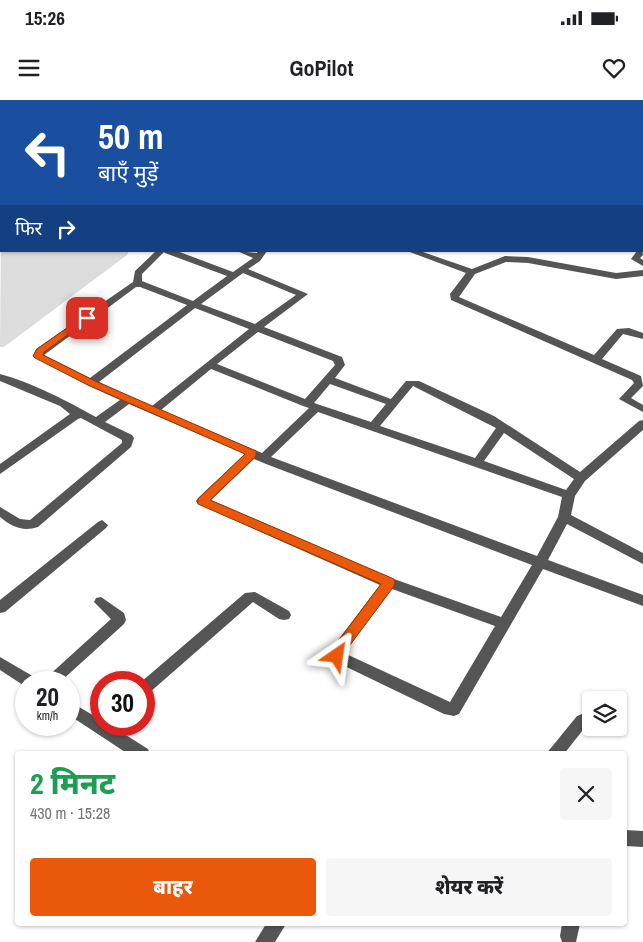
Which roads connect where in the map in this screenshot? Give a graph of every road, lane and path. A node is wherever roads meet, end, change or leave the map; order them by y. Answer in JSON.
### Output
{"nodes":[{"id":1,"x":159,"y":252,"type":"edge"},
{"id":2,"x":171,"y":252,"type":"edge"},
{"id":3,"x":248,"y":252,"type":"edge"},
{"id":4,"x":414,"y":252,"type":"edge"},
{"id":5,"x":261,"y":254,"type":"edge"},
{"id":6,"x":472,"y":272,"type":"junction"},
{"id":7,"x":238,"y":273,"type":"junction"},
{"id":8,"x":643,"y":273,"type":"edge"},
{"id":9,"x":137,"y":284,"type":"junction"},
{"id":10,"x":193,"y":305,"type":"junction"},
{"id":11,"x":255,"y":329,"type":"junction"},
{"id":12,"x":643,"y":336,"type":"edge"},
{"id":13,"x":595,"y":360,"type":"junction"},
{"id":14,"x":210,"y":365,"type":"junction"},
{"id":15,"x":327,"y":379,"type":"junction"},
{"id":16,"x":3,"y":381,"type":"edge"},
{"id":17,"x":92,"y":383,"type":"junction"},
{"id":18,"x":128,"y":399,"type":"junction"},
{"id":19,"x":393,"y":403,"type":"junction"},
{"id":20,"x":312,"y":405,"type":"junction"},
{"id":21,"x":643,"y":409,"type":"edge"},
{"id":22,"x":154,"y":410,"type":"junction"},
{"id":23,"x":78,"y":414,"type":"junction"},
{"id":24,"x":96,"y":422,"type":"junction"},
{"id":25,"x":643,"y":424,"type":"edge"},
{"id":26,"x":373,"y":427,"type":"junction"},
{"id":27,"x":503,"y":427,"type":"junction"},
{"id":28,"x":258,"y":455,"type":"junction"},
{"id":29,"x":477,"y":463,"type":"junction"},
{"id":30,"x":0,"y":470,"type":"edge"},
{"id":31,"x":581,"y":478,"type":"junction"},
{"id":32,"x":569,"y":495,"type":"junction"},
{"id":33,"x":0,"y":511,"type":"edge"},
{"id":34,"x":564,"y":517,"type":"junction"},
{"id":35,"x":102,"y":525,"type":"dead end"},
{"id":36,"x":643,"y":559,"type":"edge"},
{"id":37,"x":540,"y":562,"type":"junction"},
{"id":38,"x":389,"y":582,"type":"junction"},
{"id":39,"x":643,"y":601,"type":"edge"},
{"id":40,"x":101,"y":602,"type":"dead end"},
{"id":41,"x":0,"y":608,"type":"edge"},
{"id":42,"x":284,"y":615,"type":"dead end"},
{"id":43,"x":505,"y":624,"type":"junction"},
{"id":44,"x":0,"y":663,"type":"edge"},
{"id":45,"x":63,"y":671,"type":"edge"},
{"id":46,"x":15,"y":672,"type":"edge"},
{"id":47,"x":155,"y":679,"type":"edge"},
{"id":48,"x":582,"y":721,"type":"dead end"},
{"id":49,"x":117,"y":736,"type":"edge"},
{"id":50,"x":138,"y":751,"type":"edge"},
{"id":51,"x":557,"y":751,"type":"edge"},
{"id":52,"x":627,"y":838,"type":"edge"},
{"id":53,"x":643,"y":839,"type":"edge"},
{"id":54,"x":276,"y":926,"type":"edge"},
{"id":55,"x":264,"y":942,"type":"edge"}],
"edges":[{"from":1,"to":9,"type":"street"},
{"from":2,"to":7,"type":"street"},
{"from":3,"to":5,"type":"street"},
{"from":4,"to":6,"type":"street"},
{"from":5,"to":7,"type":"street"},
{"from":6,"to":8,"type":"street"},
{"from":6,"to":13,"type":"street"},
{"from":7,"to":10,"type":"street"},
{"from":7,"to":11,"type":"street"},
{"from":9,"to":10,"type":"street"},
{"from":9,"to":17,"type":"street"},
{"from":10,"to":11,"type":"street"},
{"from":10,"to":17,"type":"street"},
{"from":11,"to":14,"type":"street"},
{"from":11,"to":15,"type":"street"},
{"from":12,"to":13,"type":"street"},
{"from":13,"to":21,"type":"street"},
{"from":14,"to":20,"type":"street"},
{"from":14,"to":22,"type":"street"},
{"from":15,"to":19,"type":"street"},
{"from":15,"to":20,"type":"street"},
{"from":16,"to":23,"type":"street"},
{"from":17,"to":18,"type":"street"},
{"from":18,"to":22,"type":"street"},
{"from":18,"to":24,"type":"street"},
{"from":19,"to":26,"type":"street"},
{"from":19,"to":27,"type":"street"},
{"from":20,"to":26,"type":"street"},
{"from":20,"to":28,"type":"street"},
{"from":22,"to":28,"type":"street"},
{"from":23,"to":24,"type":"street"},
{"from":23,"to":30,"type":"street"},
{"from":24,"to":33,"type":"street"},
{"from":25,"to":31,"type":"street"},
{"from":26,"to":29,"type":"street"},
{"from":27,"to":29,"type":"street"},
{"from":27,"to":31,"type":"street"},
{"from":28,"to":37,"type":"street"},
{"from":28,"to":38,"type":"street"},
{"from":29,"to":32,"type":"street"},
{"from":31,"to":32,"type":"street"},
{"from":32,"to":34,"type":"street"},
{"from":34,"to":36,"type":"street"},
{"from":34,"to":37,"type":"street"},
{"from":35,"to":41,"type":"street"},
{"from":37,"to":39,"type":"street"},
{"from":37,"to":43,"type":"street"},
{"from":38,"to":43,"type":"street"},
{"from":38,"to":43,"type":"street"},
{"from":40,"to":45,"type":"street"},
{"from":42,"to":47,"type":"street"},
{"from":44,"to":46,"type":"street"},
{"from":48,"to":51,"type":"street"},
{"from":49,"to":50,"type":"street"},
{"from":52,"to":53,"type":"street"},
{"from":54,"to":55,"type":"street"}]}
